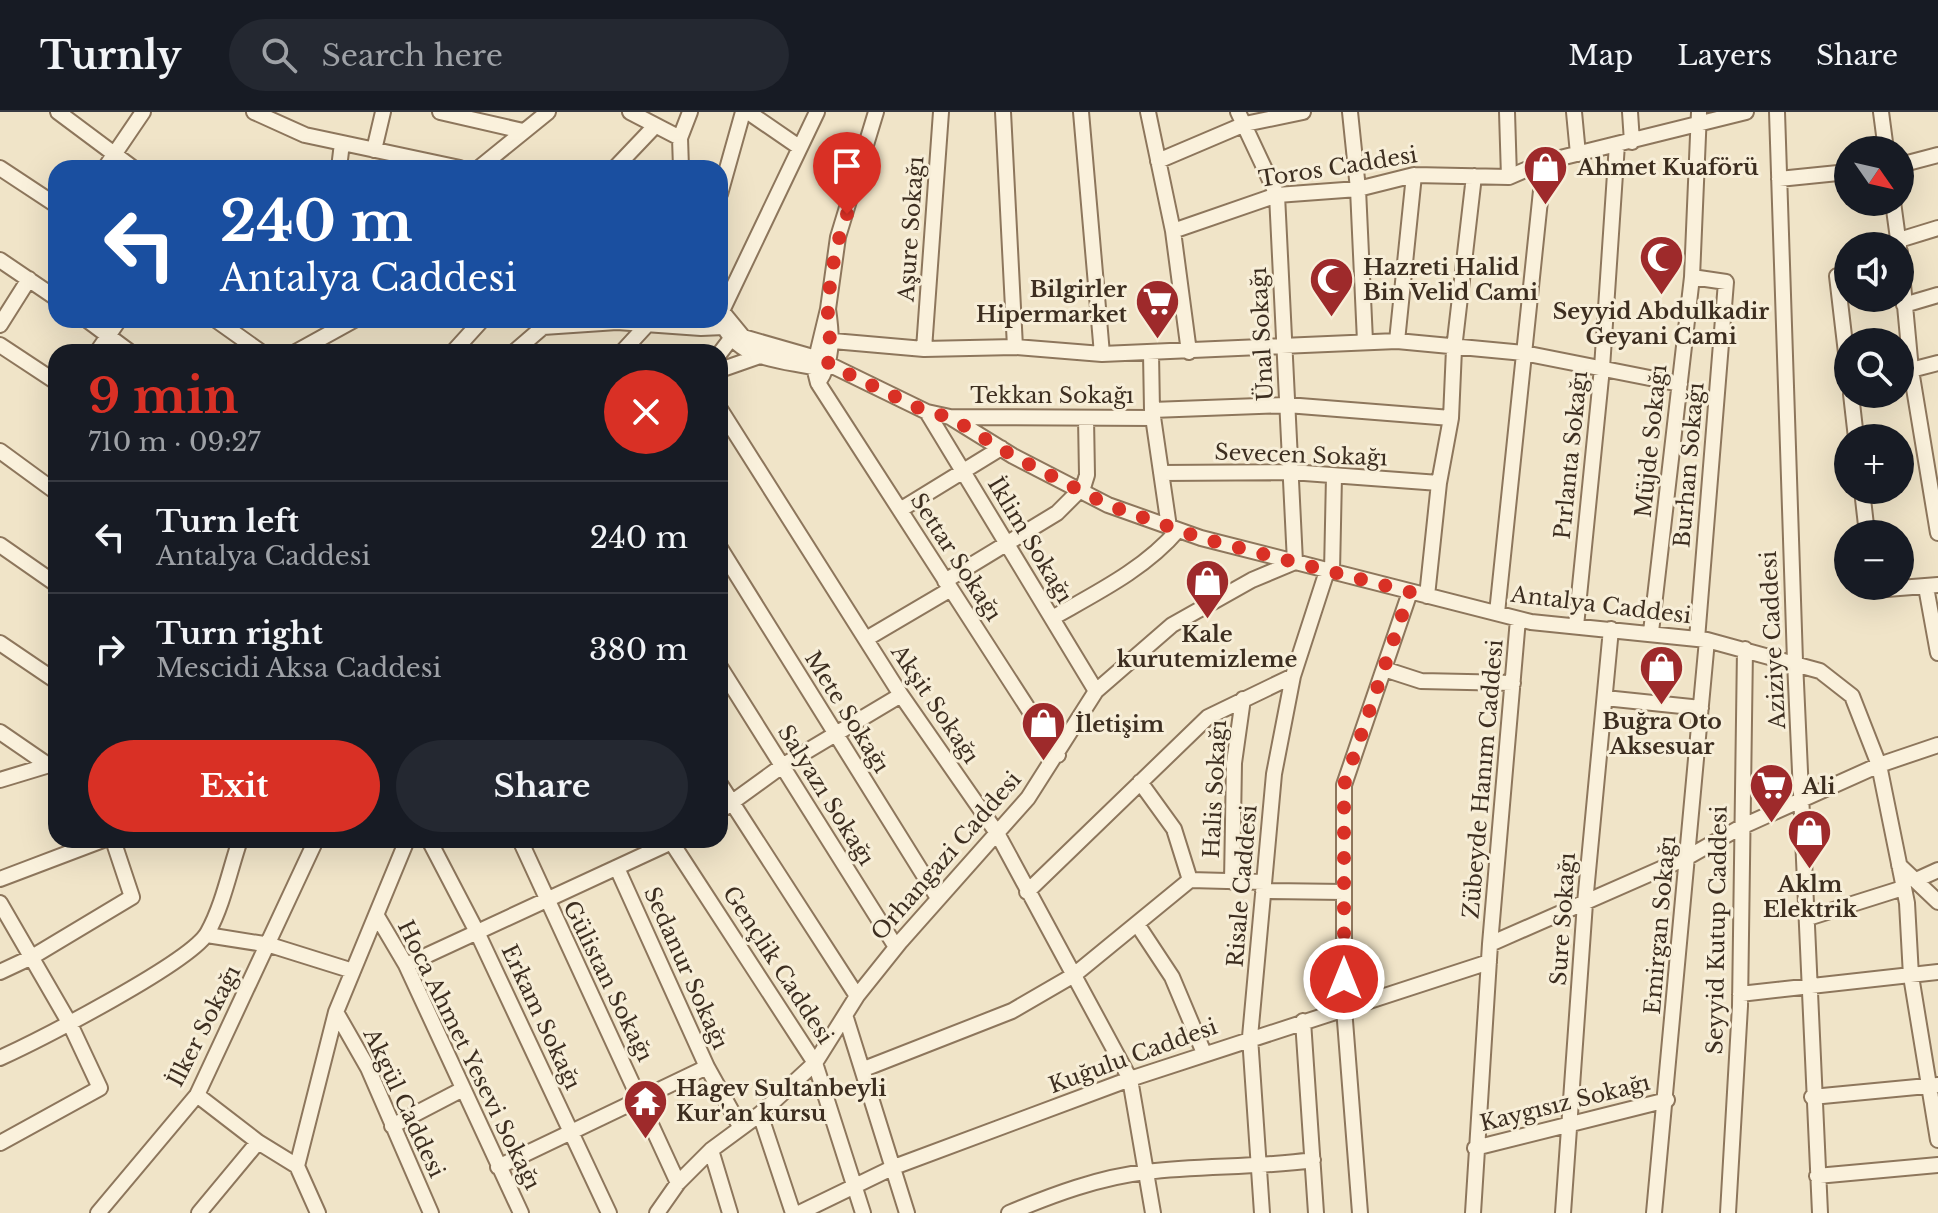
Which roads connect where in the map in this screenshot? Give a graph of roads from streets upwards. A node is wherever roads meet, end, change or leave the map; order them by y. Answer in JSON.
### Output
{"nodes":[{"id":1,"x":58,"y":112,"type":"edge"},
{"id":2,"x":143,"y":112,"type":"edge"},
{"id":3,"x":254,"y":112,"type":"edge"},
{"id":4,"x":383,"y":112,"type":"edge"},
{"id":5,"x":440,"y":112,"type":"edge"},
{"id":6,"x":548,"y":112,"type":"edge"},
{"id":7,"x":630,"y":112,"type":"edge"},
{"id":8,"x":690,"y":112,"type":"edge"},
{"id":9,"x":745,"y":112,"type":"edge"},
{"id":10,"x":817,"y":112,"type":"edge"},
{"id":11,"x":876,"y":112,"type":"edge"},
{"id":12,"x":941,"y":112,"type":"edge"},
{"id":13,"x":1003,"y":112,"type":"edge"},
{"id":14,"x":1081,"y":112,"type":"edge"},
{"id":15,"x":1148,"y":112,"type":"edge"},
{"id":16,"x":1303,"y":112,"type":"edge"},
{"id":17,"x":1350,"y":112,"type":"edge"},
{"id":18,"x":1507,"y":112,"type":"edge"},
{"id":19,"x":1574,"y":112,"type":"edge"},
{"id":20,"x":1630,"y":112,"type":"edge"},
{"id":21,"x":1746,"y":112,"type":"edge"},
{"id":22,"x":1777,"y":112,"type":"edge"},
{"id":23,"x":1881,"y":112,"type":"edge"},
{"id":24,"x":1241,"y":118,"type":"edge"},
{"id":25,"x":1699,"y":118,"type":"edge"},
{"id":26,"x":654,"y":127,"type":"junction"},
{"id":27,"x":523,"y":131,"type":"junction"},
{"id":28,"x":1884,"y":136,"type":"edge"},
{"id":29,"x":680,"y":138,"type":"junction"},
{"id":30,"x":342,"y":143,"type":"junction"},
{"id":31,"x":1625,"y":143,"type":"junction"},
{"id":32,"x":799,"y":147,"type":"junction"},
{"id":33,"x":374,"y":150,"type":"junction"},
{"id":34,"x":1578,"y":154,"type":"junction"},
{"id":35,"x":115,"y":155,"type":"junction"},
{"id":36,"x":1938,"y":155,"type":"edge"},
{"id":37,"x":111,"y":160,"type":"edge"},
{"id":38,"x":122,"y":160,"type":"edge"},
{"id":39,"x":340,"y":160,"type":"edge"},
{"id":40,"x":422,"y":160,"type":"edge"},
{"id":41,"x":489,"y":160,"type":"edge"},
{"id":42,"x":623,"y":160,"type":"edge"},
{"id":43,"x":681,"y":160,"type":"edge"},
{"id":44,"x":1158,"y":161,"type":"junction"},
{"id":45,"x":1914,"y":161,"type":"edge"},
{"id":46,"x":1544,"y":162,"type":"junction"},
{"id":47,"x":0,"y":168,"type":"edge"},
{"id":48,"x":728,"y":168,"type":"edge"},
{"id":49,"x":1834,"y":173,"type":"edge"},
{"id":50,"x":1414,"y":175,"type":"junction"},
{"id":51,"x":1474,"y":176,"type":"junction"},
{"id":52,"x":1509,"y":177,"type":"junction"},
{"id":53,"x":1779,"y":179,"type":"junction"},
{"id":54,"x":1358,"y":189,"type":"junction"},
{"id":55,"x":1277,"y":195,"type":"junction"},
{"id":56,"x":48,"y":200,"type":"edge"},
{"id":57,"x":1938,"y":228,"type":"edge"},
{"id":58,"x":1173,"y":231,"type":"junction"},
{"id":59,"x":1914,"y":239,"type":"edge"},
{"id":60,"x":0,"y":260,"type":"edge"},
{"id":61,"x":1692,"y":277,"type":"junction"},
{"id":62,"x":29,"y":279,"type":"junction"},
{"id":63,"x":48,"y":292,"type":"edge"},
{"id":64,"x":1938,"y":295,"type":"edge"},
{"id":65,"x":1914,"y":302,"type":"edge"},
{"id":66,"x":828,"y":309,"type":"junction"},
{"id":67,"x":0,"y":325,"type":"edge"},
{"id":68,"x":728,"y":326,"type":"edge"},
{"id":69,"x":98,"y":328,"type":"edge"},
{"id":70,"x":114,"y":328,"type":"edge"},
{"id":71,"x":227,"y":328,"type":"edge"},
{"id":72,"x":330,"y":328,"type":"edge"},
{"id":73,"x":475,"y":328,"type":"edge"},
{"id":74,"x":542,"y":328,"type":"edge"},
{"id":75,"x":644,"y":328,"type":"edge"},
{"id":76,"x":108,"y":336,"type":"junction"},
{"id":77,"x":833,"y":341,"type":"junction"},
{"id":78,"x":1365,"y":341,"type":"junction"},
{"id":79,"x":1397,"y":341,"type":"junction"},
{"id":80,"x":102,"y":344,"type":"edge"},
{"id":81,"x":119,"y":344,"type":"edge"},
{"id":82,"x":250,"y":344,"type":"edge"},
{"id":83,"x":307,"y":344,"type":"edge"},
{"id":84,"x":460,"y":344,"type":"edge"},
{"id":85,"x":523,"y":344,"type":"edge"},
{"id":86,"x":629,"y":344,"type":"edge"},
{"id":87,"x":0,"y":345,"type":"edge"},
{"id":88,"x":1015,"y":347,"type":"junction"},
{"id":89,"x":1284,"y":348,"type":"junction"},
{"id":90,"x":924,"y":349,"type":"junction"},
{"id":91,"x":1454,"y":349,"type":"junction"},
{"id":92,"x":1189,"y":352,"type":"junction"},
{"id":93,"x":1151,"y":353,"type":"junction"},
{"id":94,"x":1524,"y":353,"type":"junction"},
{"id":95,"x":1102,"y":354,"type":"junction"},
{"id":96,"x":760,"y":356,"type":"junction"},
{"id":97,"x":1938,"y":363,"type":"edge"},
{"id":98,"x":728,"y":366,"type":"edge"},
{"id":99,"x":820,"y":368,"type":"junction"},
{"id":100,"x":1602,"y":368,"type":"junction"},
{"id":101,"x":1914,"y":369,"type":"edge"},
{"id":102,"x":48,"y":377,"type":"edge"},
{"id":103,"x":1680,"y":384,"type":"junction"},
{"id":104,"x":1914,"y":384,"type":"edge"},
{"id":105,"x":1287,"y":405,"type":"junction"},
{"id":106,"x":927,"y":412,"type":"junction"},
{"id":107,"x":1153,"y":414,"type":"junction"},
{"id":108,"x":950,"y":417,"type":"junction"},
{"id":109,"x":1086,"y":418,"type":"junction"},
{"id":110,"x":1451,"y":418,"type":"junction"},
{"id":111,"x":728,"y":422,"type":"edge"},
{"id":112,"x":1001,"y":448,"type":"junction"},
{"id":113,"x":0,"y":451,"type":"edge"},
{"id":114,"x":1291,"y":472,"type":"junction"},
{"id":115,"x":964,"y":473,"type":"junction"},
{"id":116,"x":1161,"y":473,"type":"junction"},
{"id":117,"x":1933,"y":475,"type":"edge"},
{"id":118,"x":1334,"y":476,"type":"junction"},
{"id":119,"x":1439,"y":483,"type":"junction"},
{"id":120,"x":48,"y":486,"type":"edge"},
{"id":121,"x":1081,"y":491,"type":"junction"},
{"id":122,"x":900,"y":510,"type":"junction"},
{"id":123,"x":1174,"y":529,"type":"junction"},
{"id":124,"x":1938,"y":533,"type":"edge"},
{"id":125,"x":1006,"y":543,"type":"junction"},
{"id":126,"x":0,"y":545,"type":"edge"},
{"id":127,"x":728,"y":561,"type":"edge"},
{"id":128,"x":1295,"y":562,"type":"junction"},
{"id":129,"x":1330,"y":571,"type":"junction"},
{"id":130,"x":48,"y":578,"type":"edge"},
{"id":131,"x":948,"y":585,"type":"junction"},
{"id":132,"x":1932,"y":586,"type":"edge"},
{"id":133,"x":1410,"y":592,"type":"junction"},
{"id":134,"x":1427,"y":596,"type":"junction"},
{"id":135,"x":1497,"y":613,"type":"junction"},
{"id":136,"x":1052,"y":618,"type":"junction"},
{"id":137,"x":1518,"y":619,"type":"junction"},
{"id":138,"x":1576,"y":626,"type":"junction"},
{"id":139,"x":1611,"y":629,"type":"junction"},
{"id":140,"x":1651,"y":632,"type":"junction"},
{"id":141,"x":866,"y":639,"type":"junction"},
{"id":142,"x":1702,"y":640,"type":"junction"},
{"id":143,"x":0,"y":643,"type":"edge"},
{"id":144,"x":1745,"y":649,"type":"junction"},
{"id":145,"x":1938,"y":653,"type":"edge"},
{"id":146,"x":1795,"y":661,"type":"junction"},
{"id":147,"x":1384,"y":669,"type":"junction"},
{"id":148,"x":48,"y":676,"type":"edge"},
{"id":149,"x":1293,"y":676,"type":"junction"},
{"id":150,"x":728,"y":680,"type":"edge"},
{"id":151,"x":1513,"y":683,"type":"junction"},
{"id":152,"x":1096,"y":691,"type":"junction"},
{"id":153,"x":901,"y":695,"type":"junction"},
{"id":154,"x":1605,"y":698,"type":"junction"},
{"id":155,"x":1243,"y":699,"type":"junction"},
{"id":156,"x":1701,"y":708,"type":"junction"},
{"id":157,"x":0,"y":732,"type":"edge"},
{"id":158,"x":834,"y":735,"type":"junction"},
{"id":159,"x":1938,"y":745,"type":"edge"},
{"id":160,"x":1058,"y":755,"type":"junction"},
{"id":161,"x":48,"y":762,"type":"edge"},
{"id":162,"x":48,"y":765,"type":"edge"},
{"id":163,"x":1879,"y":765,"type":"junction"},
{"id":164,"x":782,"y":766,"type":"junction"},
{"id":165,"x":4,"y":773,"type":"edge"},
{"id":166,"x":1140,"y":782,"type":"junction"},
{"id":167,"x":1803,"y":800,"type":"junction"},
{"id":168,"x":728,"y":806,"type":"edge"},
{"id":169,"x":728,"y":810,"type":"edge"},
{"id":170,"x":1741,"y":827,"type":"junction"},
{"id":171,"x":997,"y":833,"type":"junction"},
{"id":172,"x":82,"y":848,"type":"edge"},
{"id":173,"x":116,"y":848,"type":"edge"},
{"id":174,"x":237,"y":848,"type":"edge"},
{"id":175,"x":312,"y":848,"type":"edge"},
{"id":176,"x":404,"y":848,"type":"edge"},
{"id":177,"x":433,"y":848,"type":"edge"},
{"id":178,"x":523,"y":848,"type":"edge"},
{"id":179,"x":658,"y":848,"type":"edge"},
{"id":180,"x":677,"y":848,"type":"edge"},
{"id":181,"x":1688,"y":857,"type":"junction"},
{"id":182,"x":617,"y":868,"type":"junction"},
{"id":183,"x":1938,"y":870,"type":"edge"},
{"id":184,"x":0,"y":879,"type":"edge"},
{"id":185,"x":1190,"y":880,"type":"junction"},
{"id":186,"x":1232,"y":882,"type":"junction"},
{"id":187,"x":1909,"y":884,"type":"junction"},
{"id":188,"x":1263,"y":886,"type":"junction"},
{"id":189,"x":1027,"y":892,"type":"junction"},
{"id":190,"x":1344,"y":892,"type":"junction"},
{"id":191,"x":938,"y":898,"type":"junction"},
{"id":192,"x":1938,"y":902,"type":"edge"},
{"id":193,"x":0,"y":903,"type":"edge"},
{"id":194,"x":546,"y":903,"type":"junction"},
{"id":195,"x":1585,"y":903,"type":"junction"},
{"id":196,"x":377,"y":916,"type":"junction"},
{"id":197,"x":1808,"y":918,"type":"junction"},
{"id":198,"x":1137,"y":924,"type":"junction"},
{"id":199,"x":477,"y":932,"type":"junction"},
{"id":200,"x":207,"y":935,"type":"junction"},
{"id":201,"x":1490,"y":944,"type":"junction"},
{"id":202,"x":270,"y":945,"type":"junction"},
{"id":203,"x":896,"y":947,"type":"junction"},
{"id":204,"x":32,"y":957,"type":"junction"},
{"id":205,"x":1489,"y":962,"type":"junction"},
{"id":206,"x":406,"y":965,"type":"junction"},
{"id":207,"x":353,"y":971,"type":"junction"},
{"id":208,"x":0,"y":972,"type":"edge"},
{"id":209,"x":1938,"y":972,"type":"edge"},
{"id":210,"x":1074,"y":975,"type":"junction"},
{"id":211,"x":1911,"y":976,"type":"junction"},
{"id":212,"x":1811,"y":987,"type":"junction"},
{"id":213,"x":1740,"y":994,"type":"junction"},
{"id":214,"x":857,"y":996,"type":"junction"},
{"id":215,"x":1344,"y":1008,"type":"junction"},
{"id":216,"x":336,"y":1012,"type":"junction"},
{"id":217,"x":846,"y":1018,"type":"junction"},
{"id":218,"x":1303,"y":1021,"type":"junction"},
{"id":219,"x":70,"y":1024,"type":"junction"},
{"id":220,"x":1250,"y":1037,"type":"junction"},
{"id":221,"x":1204,"y":1053,"type":"junction"},
{"id":222,"x":0,"y":1058,"type":"edge"},
{"id":223,"x":815,"y":1063,"type":"junction"},
{"id":224,"x":707,"y":1067,"type":"junction"},
{"id":225,"x":864,"y":1069,"type":"junction"},
{"id":226,"x":1130,"y":1079,"type":"junction"},
{"id":227,"x":1933,"y":1086,"type":"edge"},
{"id":228,"x":463,"y":1089,"type":"junction"},
{"id":229,"x":197,"y":1095,"type":"junction"},
{"id":230,"x":1812,"y":1097,"type":"junction"},
{"id":231,"x":1667,"y":1100,"type":"junction"},
{"id":232,"x":641,"y":1102,"type":"junction"},
{"id":233,"x":760,"y":1114,"type":"junction"},
{"id":234,"x":1571,"y":1124,"type":"junction"},
{"id":235,"x":392,"y":1126,"type":"junction"},
{"id":236,"x":741,"y":1128,"type":"junction"},
{"id":237,"x":571,"y":1134,"type":"junction"},
{"id":238,"x":1938,"y":1140,"type":"edge"},
{"id":239,"x":258,"y":1142,"type":"junction"},
{"id":240,"x":0,"y":1143,"type":"edge"},
{"id":241,"x":1475,"y":1148,"type":"junction"},
{"id":242,"x":711,"y":1150,"type":"junction"},
{"id":243,"x":1313,"y":1160,"type":"junction"},
{"id":244,"x":1938,"y":1165,"type":"edge"},
{"id":245,"x":297,"y":1166,"type":"junction"},
{"id":246,"x":498,"y":1167,"type":"junction"},
{"id":247,"x":894,"y":1167,"type":"junction"},
{"id":248,"x":1261,"y":1168,"type":"junction"},
{"id":249,"x":1144,"y":1172,"type":"junction"},
{"id":250,"x":1817,"y":1176,"type":"junction"},
{"id":251,"x":678,"y":1183,"type":"junction"},
{"id":252,"x":855,"y":1187,"type":"junction"},
{"id":253,"x":98,"y":1213,"type":"edge"},
{"id":254,"x":199,"y":1213,"type":"edge"},
{"id":255,"x":318,"y":1213,"type":"edge"},
{"id":256,"x":431,"y":1213,"type":"edge"},
{"id":257,"x":521,"y":1213,"type":"edge"},
{"id":258,"x":609,"y":1213,"type":"edge"},
{"id":259,"x":657,"y":1213,"type":"edge"},
{"id":260,"x":730,"y":1213,"type":"edge"},
{"id":261,"x":796,"y":1213,"type":"edge"},
{"id":262,"x":863,"y":1213,"type":"edge"},
{"id":263,"x":907,"y":1213,"type":"edge"},
{"id":264,"x":1009,"y":1213,"type":"edge"},
{"id":265,"x":1153,"y":1213,"type":"edge"},
{"id":266,"x":1262,"y":1213,"type":"edge"},
{"id":267,"x":1316,"y":1213,"type":"edge"},
{"id":268,"x":1360,"y":1213,"type":"edge"},
{"id":269,"x":1473,"y":1213,"type":"edge"},
{"id":270,"x":1563,"y":1213,"type":"edge"},
{"id":271,"x":1654,"y":1213,"type":"edge"},
{"id":272,"x":1728,"y":1213,"type":"edge"},
{"id":273,"x":1820,"y":1213,"type":"edge"}],
"edges":[{"from":1,"to":35,"type":"street"},
{"from":2,"to":35,"type":"street"},
{"from":3,"to":30,"type":"street"},
{"from":4,"to":33,"type":"street"},
{"from":5,"to":27,"type":"street"},
{"from":6,"to":27,"type":"street"},
{"from":7,"to":26,"type":"street"},
{"from":8,"to":29,"type":"street"},
{"from":9,"to":32,"type":"street"},
{"from":9,"to":48,"type":"street"},
{"from":10,"to":32,"type":"street"},
{"from":11,"to":66,"type":"street"},
{"from":12,"to":90,"type":"street","name":"Aşure Sokağı"},
{"from":13,"to":88,"type":"street"},
{"from":14,"to":95,"type":"street"},
{"from":15,"to":44,"type":"street"},
{"from":16,"to":24,"type":"street"},
{"from":17,"to":54,"type":"street"},
{"from":18,"to":52,"type":"street"},
{"from":19,"to":34,"type":"street"},
{"from":20,"to":31,"type":"street","name":"Pırlanta Sokağı"},
{"from":21,"to":25,"type":"street","name":"Toros Caddesi"},
{"from":22,"to":53,"type":"street","name":"Aziziye Caddesi"},
{"from":23,"to":28,"type":"street"},
{"from":24,"to":44,"type":"street"},
{"from":24,"to":55,"type":"street","name":"Ünal Sokağı"},
{"from":25,"to":31,"type":"street","name":"Toros Caddesi"},
{"from":25,"to":61,"type":"street","name":"Müjde Sokağı"},
{"from":26,"to":29,"type":"street"},
{"from":26,"to":42,"type":"street"},
{"from":27,"to":41,"type":"street"},
{"from":29,"to":43,"type":"street"},
{"from":30,"to":33,"type":"street"},
{"from":30,"to":39,"type":"street"},
{"from":31,"to":34,"type":"street","name":"Toros Caddesi"},
{"from":31,"to":100,"type":"street","name":"Pırlanta Sokağı"},
{"from":32,"to":68,"type":"street"},
{"from":33,"to":40,"type":"street"},
{"from":34,"to":46,"type":"street","name":"Toros Caddesi"},
{"from":35,"to":37,"type":"street"},
{"from":35,"to":38,"type":"street"},
{"from":36,"to":45,"type":"street"},
{"from":44,"to":58,"type":"street"},
{"from":46,"to":52,"type":"street","name":"Toros Caddesi"},
{"from":46,"to":94,"type":"street","name":"Zübeyde Hanım Caddesi"},
{"from":47,"to":56,"type":"street"},
{"from":49,"to":53,"type":"street"},
{"from":50,"to":51,"type":"street","name":"Toros Caddesi"},
{"from":50,"to":54,"type":"street","name":"Toros Caddesi"},
{"from":50,"to":79,"type":"street"},
{"from":51,"to":52,"type":"street","name":"Toros Caddesi"},
{"from":51,"to":91,"type":"street"},
{"from":53,"to":146,"type":"street","name":"Aziziye Caddesi"},
{"from":54,"to":55,"type":"street","name":"Toros Caddesi"},
{"from":54,"to":78,"type":"street"},
{"from":55,"to":58,"type":"street","name":"Toros Caddesi"},
{"from":55,"to":89,"type":"street","name":"Ünal Sokağı"},
{"from":57,"to":59,"type":"street"},
{"from":58,"to":92,"type":"street"},
{"from":60,"to":62,"type":"street"},
{"from":61,"to":103,"type":"street","name":"Müjde Sokağı"},
{"from":61,"to":142,"type":"street","name":"Burhan Sokağı"},
{"from":62,"to":63,"type":"street"},
{"from":62,"to":67,"type":"street"},
{"from":64,"to":65,"type":"street"},
{"from":66,"to":77,"type":"street"},
{"from":66,"to":99,"type":"street"},
{"from":68,"to":96,"type":"street","name":"Antalya Caddesi"},
{"from":68,"to":99,"type":"street","name":"Antalya Caddesi"},
{"from":69,"to":76,"type":"street"},
{"from":70,"to":76,"type":"street"},
{"from":71,"to":82,"type":"street"},
{"from":72,"to":83,"type":"street"},
{"from":73,"to":84,"type":"street"},
{"from":74,"to":85,"type":"street"},
{"from":75,"to":86,"type":"street"},
{"from":76,"to":80,"type":"street"},
{"from":76,"to":81,"type":"street"},
{"from":77,"to":90,"type":"street"},
{"from":77,"to":99,"type":"street"},
{"from":78,"to":79,"type":"street"},
{"from":78,"to":89,"type":"street"},
{"from":79,"to":91,"type":"street"},
{"from":87,"to":102,"type":"street"},
{"from":88,"to":90,"type":"street"},
{"from":88,"to":95,"type":"street"},
{"from":89,"to":92,"type":"street"},
{"from":89,"to":105,"type":"street","name":"Ünal Sokağı"},
{"from":91,"to":94,"type":"street"},
{"from":91,"to":110,"type":"street"},
{"from":92,"to":93,"type":"street"},
{"from":93,"to":95,"type":"street"},
{"from":93,"to":107,"type":"street"},
{"from":94,"to":100,"type":"street"},
{"from":94,"to":135,"type":"street","name":"Zübeyde Hanım Caddesi"},
{"from":96,"to":98,"type":"street"},
{"from":96,"to":99,"type":"street","name":"Antalya Caddesi"},
{"from":97,"to":101,"type":"street"},
{"from":99,"to":106,"type":"street","name":"Antalya Caddesi"},
{"from":99,"to":122,"type":"street","name":"Settar Sokağı"},
{"from":100,"to":103,"type":"street"},
{"from":100,"to":138,"type":"street","name":"Pırlanta Sokağı"},
{"from":103,"to":140,"type":"street","name":"Müjde Sokağı"},
{"from":104,"to":117,"type":"street"},
{"from":105,"to":107,"type":"street","name":"Tekkan Sokağı"},
{"from":105,"to":110,"type":"street","name":"Tekkan Sokağı"},
{"from":105,"to":114,"type":"street","name":"Ünal Sokağı"},
{"from":106,"to":108,"type":"street","name":"Antalya Caddesi"},
{"from":106,"to":115,"type":"street","name":"İklim Sokağı"},
{"from":107,"to":109,"type":"street","name":"Tekkan Sokağı"},
{"from":107,"to":116,"type":"street"},
{"from":108,"to":109,"type":"street","name":"Tekkan Sokağı"},
{"from":108,"to":112,"type":"street","name":"Antalya Caddesi"},
{"from":109,"to":121,"type":"street"},
{"from":110,"to":119,"type":"street"},
{"from":111,"to":141,"type":"street","name":"Akşit Sokağı"},
{"from":112,"to":115,"type":"street"},
{"from":112,"to":121,"type":"street","name":"Antalya Caddesi"},
{"from":113,"to":120,"type":"street"},
{"from":114,"to":116,"type":"street","name":"Sevecen Sokağı"},
{"from":114,"to":118,"type":"street","name":"Sevecen Sokağı"},
{"from":114,"to":128,"type":"street","name":"Ünal Sokağı"},
{"from":115,"to":122,"type":"street"},
{"from":115,"to":125,"type":"street","name":"İklim Sokağı"},
{"from":116,"to":123,"type":"street"},
{"from":117,"to":124,"type":"street"},
{"from":118,"to":119,"type":"street","name":"Sevecen Sokağı"},
{"from":118,"to":129,"type":"street","name":"Risale Caddesi"},
{"from":119,"to":134,"type":"street"},
{"from":121,"to":123,"type":"street","name":"Antalya Caddesi"},
{"from":121,"to":125,"type":"street"},
{"from":122,"to":131,"type":"street","name":"Settar Sokağı"},
{"from":123,"to":128,"type":"street","name":"Antalya Caddesi"},
{"from":123,"to":136,"type":"street"},
{"from":125,"to":131,"type":"street"},
{"from":125,"to":136,"type":"street","name":"İklim Sokağı"},
{"from":126,"to":130,"type":"street"},
{"from":127,"to":158,"type":"street","name":"Mete Sokağı"},
{"from":128,"to":129,"type":"street","name":"Antalya Caddesi"},
{"from":128,"to":152,"type":"street","name":"Orhangazi Caddesi"},
{"from":129,"to":133,"type":"street","name":"Antalya Caddesi"},
{"from":129,"to":149,"type":"street","name":"Risale Caddesi"},
{"from":131,"to":141,"type":"street"},
{"from":131,"to":160,"type":"street","name":"Settar Sokağı"},
{"from":132,"to":145,"type":"street"},
{"from":133,"to":134,"type":"street","name":"Antalya Caddesi"},
{"from":133,"to":147,"type":"street"},
{"from":134,"to":135,"type":"street","name":"Antalya Caddesi"},
{"from":135,"to":137,"type":"street","name":"Antalya Caddesi"},
{"from":136,"to":152,"type":"street","name":"İklim Sokağı"},
{"from":137,"to":138,"type":"street","name":"Antalya Caddesi"},
{"from":137,"to":151,"type":"street","name":"Zübeyde Hanım Caddesi"},
{"from":138,"to":139,"type":"street","name":"Antalya Caddesi"},
{"from":139,"to":140,"type":"street","name":"Antalya Caddesi"},
{"from":139,"to":154,"type":"street","name":"Sure Sokağı"},
{"from":140,"to":142,"type":"street","name":"Antalya Caddesi"},
{"from":141,"to":153,"type":"street","name":"Akşit Sokağı"},
{"from":142,"to":144,"type":"street","name":"Antalya Caddesi"},
{"from":142,"to":156,"type":"street","name":"Emirgan Sokağı"},
{"from":143,"to":148,"type":"street"},
{"from":144,"to":146,"type":"street","name":"Antalya Caddesi"},
{"from":144,"to":170,"type":"street","name":"Seyyid Kutup Caddesi"},
{"from":146,"to":163,"type":"street","name":"Antalya Caddesi"},
{"from":146,"to":167,"type":"street","name":"Aziziye Caddesi"},
{"from":147,"to":151,"type":"street"},
{"from":147,"to":190,"type":"street"},
{"from":149,"to":155,"type":"street"},
{"from":149,"to":188,"type":"street","name":"Risale Caddesi"},
{"from":150,"to":164,"type":"street","name":"Salyazı Sokağı"},
{"from":151,"to":201,"type":"street","name":"Zübeyde Hanım Caddesi"},
{"from":152,"to":160,"type":"street","name":"Orhangazi Caddesi"},
{"from":153,"to":158,"type":"street"},
{"from":153,"to":171,"type":"street","name":"Akşit Sokağı"},
{"from":154,"to":156,"type":"street"},
{"from":154,"to":195,"type":"street","name":"Sure Sokağı"},
{"from":155,"to":166,"type":"street"},
{"from":155,"to":186,"type":"street","name":"Halis Sokağı"},
{"from":156,"to":181,"type":"street","name":"Emirgan Sokağı"},
{"from":157,"to":161,"type":"street"},
{"from":158,"to":164,"type":"street"},
{"from":158,"to":191,"type":"street","name":"Mete Sokağı"},
{"from":159,"to":163,"type":"street"},
{"from":160,"to":171,"type":"street","name":"Orhangazi Caddesi"},
{"from":162,"to":165,"type":"street"},
{"from":163,"to":167,"type":"street"},
{"from":163,"to":187,"type":"street","name":"Antalya Caddesi"},
{"from":164,"to":168,"type":"street"},
{"from":164,"to":203,"type":"street","name":"Salyazı Sokağı"},
{"from":166,"to":185,"type":"street"},
{"from":166,"to":189,"type":"street"},
{"from":167,"to":170,"type":"street"},
{"from":167,"to":197,"type":"street","name":"Aziziye Caddesi"},
{"from":169,"to":214,"type":"street"},
{"from":170,"to":181,"type":"street"},
{"from":170,"to":213,"type":"street","name":"Seyyid Kutup Caddesi"},
{"from":171,"to":189,"type":"street","name":"Akşit Sokağı"},
{"from":171,"to":191,"type":"street","name":"Orhangazi Caddesi"},
{"from":172,"to":184,"type":"street"},
{"from":173,"to":204,"type":"street"},
{"from":174,"to":200,"type":"street"},
{"from":175,"to":202,"type":"street","name":"İlker Sokağı"},
{"from":176,"to":196,"type":"street"},
{"from":177,"to":199,"type":"street","name":"Erkam Sokağı"},
{"from":178,"to":194,"type":"street","name":"Gülistan Sokağı"},
{"from":179,"to":182,"type":"street"},
{"from":180,"to":223,"type":"street","name":"Gençlik Caddesi"},
{"from":181,"to":195,"type":"street"},
{"from":181,"to":231,"type":"street","name":"Emirgan Sokağı"},
{"from":182,"to":194,"type":"street"},
{"from":182,"to":224,"type":"street","name":"Sedanur Sokağı"},
{"from":183,"to":187,"type":"street"},
{"from":185,"to":186,"type":"street"},
{"from":185,"to":198,"type":"street"},
{"from":186,"to":188,"type":"street"},
{"from":187,"to":192,"type":"street"},
{"from":187,"to":197,"type":"street"},
{"from":187,"to":211,"type":"street","name":"Antalya Caddesi"},
{"from":188,"to":190,"type":"street"},
{"from":188,"to":220,"type":"street","name":"Risale Caddesi"},
{"from":189,"to":210,"type":"street","name":"Akşit Sokağı"},
{"from":190,"to":215,"type":"street"},
{"from":191,"to":203,"type":"street","name":"Orhangazi Caddesi"},
{"from":193,"to":204,"type":"street"},
{"from":194,"to":199,"type":"street"},
{"from":194,"to":232,"type":"street","name":"Gülistan Sokağı"},
{"from":195,"to":201,"type":"street"},
{"from":195,"to":234,"type":"street","name":"Sure Sokağı"},
{"from":196,"to":206,"type":"street","name":"Hoca Ahmet Yesevi Sokağı"},
{"from":196,"to":207,"type":"street"},
{"from":197,"to":212,"type":"street","name":"Aziziye Caddesi"},
{"from":198,"to":210,"type":"street"},
{"from":198,"to":221,"type":"street"},
{"from":199,"to":206,"type":"street"},
{"from":199,"to":237,"type":"street","name":"Erkam Sokağı"},
{"from":200,"to":202,"type":"street"},
{"from":200,"to":219,"type":"street"},
{"from":201,"to":205,"type":"street","name":"Zübeyde Hanım Caddesi"},
{"from":202,"to":207,"type":"street"},
{"from":202,"to":229,"type":"street","name":"İlker Sokağı"},
{"from":203,"to":214,"type":"street","name":"Orhangazi Caddesi"},
{"from":204,"to":208,"type":"street"},
{"from":204,"to":219,"type":"street"},
{"from":205,"to":215,"type":"street","name":"Kuğulu Caddesi"},
{"from":205,"to":241,"type":"street","name":"Zübeyde Hanım Caddesi"},
{"from":206,"to":228,"type":"street","name":"Hoca Ahmet Yesevi Sokağı"},
{"from":207,"to":216,"type":"street"},
{"from":209,"to":211,"type":"street"},
{"from":210,"to":225,"type":"street"},
{"from":210,"to":226,"type":"street","name":"Akşit Sokağı"},
{"from":211,"to":212,"type":"street"},
{"from":211,"to":227,"type":"street","name":"Antalya Caddesi"},
{"from":212,"to":213,"type":"street"},
{"from":212,"to":230,"type":"street","name":"Aziziye Caddesi"},
{"from":213,"to":272,"type":"street","name":"Seyyid Kutup Caddesi"},
{"from":214,"to":217,"type":"street","name":"Orhangazi Caddesi"},
{"from":215,"to":218,"type":"street","name":"Kuğulu Caddesi"},
{"from":215,"to":268,"type":"street"},
{"from":216,"to":235,"type":"street","name":"Akgül Caddesi"},
{"from":216,"to":245,"type":"street"},
{"from":217,"to":223,"type":"street","name":"Orhangazi Caddesi"},
{"from":217,"to":225,"type":"street"},
{"from":218,"to":220,"type":"street","name":"Kuğulu Caddesi"},
{"from":218,"to":243,"type":"street"},
{"from":219,"to":222,"type":"street"},
{"from":219,"to":240,"type":"street"},
{"from":220,"to":221,"type":"street","name":"Kuğulu Caddesi"},
{"from":220,"to":248,"type":"street","name":"Risale Caddesi"},
{"from":221,"to":226,"type":"street","name":"Kuğulu Caddesi"},
{"from":223,"to":233,"type":"street","name":"Orhangazi Caddesi"},
{"from":223,"to":252,"type":"street","name":"Gençlik Caddesi"},
{"from":224,"to":232,"type":"street"},
{"from":224,"to":236,"type":"street","name":"Sedanur Sokağı"},
{"from":225,"to":247,"type":"street"},
{"from":226,"to":247,"type":"street","name":"Kuğulu Caddesi"},
{"from":226,"to":249,"type":"street","name":"Akşit Sokağı"},
{"from":227,"to":230,"type":"street"},
{"from":227,"to":238,"type":"street","name":"Antalya Caddesi"},
{"from":228,"to":235,"type":"street"},
{"from":228,"to":246,"type":"street","name":"Hoca Ahmet Yesevi Sokağı"},
{"from":229,"to":239,"type":"street"},
{"from":229,"to":253,"type":"street","name":"İlker Sokağı"},
{"from":230,"to":250,"type":"street","name":"Aziziye Caddesi"},
{"from":231,"to":234,"type":"street","name":"Kaygısız Sokağı"},
{"from":231,"to":271,"type":"street","name":"Emirgan Sokağı"},
{"from":232,"to":237,"type":"street"},
{"from":232,"to":251,"type":"street","name":"Gülistan Sokağı"},
{"from":233,"to":236,"type":"street","name":"Orhangazi Caddesi"},
{"from":233,"to":261,"type":"street"},
{"from":234,"to":241,"type":"street","name":"Kaygısız Sokağı"},
{"from":234,"to":270,"type":"street","name":"Sure Sokağı"},
{"from":235,"to":256,"type":"street","name":"Akgül Caddesi"},
{"from":236,"to":242,"type":"street","name":"Orhangazi Caddesi"},
{"from":237,"to":246,"type":"street"},
{"from":237,"to":258,"type":"street","name":"Erkam Sokağı"},
{"from":239,"to":245,"type":"street"},
{"from":239,"to":254,"type":"street"},
{"from":241,"to":269,"type":"street","name":"Zübeyde Hanım Caddesi"},
{"from":242,"to":251,"type":"street","name":"Orhangazi Caddesi"},
{"from":242,"to":260,"type":"street"},
{"from":243,"to":248,"type":"street"},
{"from":243,"to":267,"type":"street"},
{"from":244,"to":250,"type":"street"},
{"from":245,"to":255,"type":"street"},
{"from":246,"to":257,"type":"street","name":"Hoca Ahmet Yesevi Sokağı"},
{"from":247,"to":252,"type":"street","name":"Kuğulu Caddesi"},
{"from":247,"to":263,"type":"street"},
{"from":248,"to":249,"type":"street"},
{"from":248,"to":266,"type":"street","name":"Risale Caddesi"},
{"from":249,"to":264,"type":"street"},
{"from":249,"to":265,"type":"street","name":"Akşit Sokağı"},
{"from":250,"to":273,"type":"street","name":"Aziziye Caddesi"},
{"from":251,"to":259,"type":"street","name":"Orhangazi Caddesi"},
{"from":252,"to":261,"type":"street","name":"Kuğulu Caddesi"},
{"from":252,"to":262,"type":"street","name":"Gençlik Caddesi"}]}
